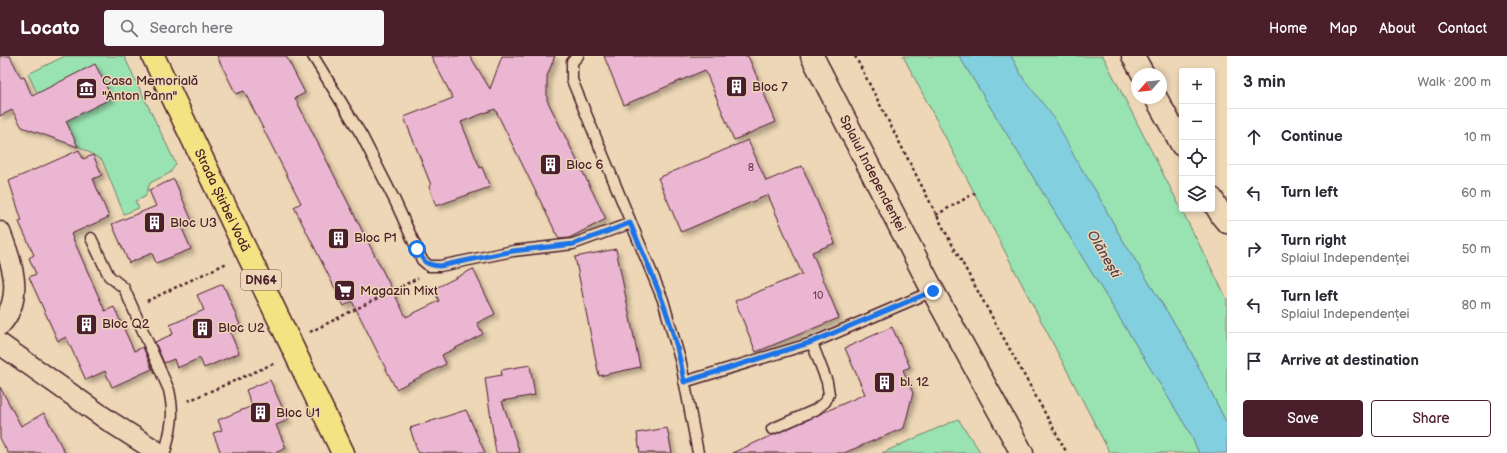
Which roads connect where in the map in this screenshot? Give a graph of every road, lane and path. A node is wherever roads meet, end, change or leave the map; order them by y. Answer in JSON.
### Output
{"nodes":[{"id":1,"x":153,"y":56,"type":"edge"},
{"id":2,"x":313,"y":56,"type":"edge"},
{"id":3,"x":578,"y":56,"type":"edge"},
{"id":4,"x":812,"y":56,"type":"edge"},
{"id":5,"x":855,"y":56,"type":"edge"},
{"id":6,"x":1133,"y":56,"type":"edge"},
{"id":7,"x":1140,"y":68,"type":"edge"},
{"id":8,"x":1159,"y":104,"type":"edge"},
{"id":9,"x":1179,"y":140,"type":"edge"},
{"id":10,"x":977,"y":192,"type":"dead end"},
{"id":11,"x":1215,"y":204,"type":"edge"},
{"id":12,"x":936,"y":215,"type":"junction"},
{"id":13,"x":1227,"y":222,"type":"edge"},
{"id":14,"x":630,"y":223,"type":"junction"},
{"id":15,"x":0,"y":232,"type":"edge"},
{"id":16,"x":91,"y":238,"type":"dead end"},
{"id":17,"x":248,"y":254,"type":"junction"},
{"id":18,"x":402,"y":287,"type":"dead end"},
{"id":19,"x":933,"y":291,"type":"junction"},
{"id":20,"x":146,"y":301,"type":"dead end"},
{"id":21,"x":0,"y":325,"type":"edge"},
{"id":22,"x":812,"y":342,"type":"junction"},
{"id":23,"x":0,"y":344,"type":"edge"},
{"id":24,"x":293,"y":348,"type":"junction"},
{"id":25,"x":684,"y":382,"type":"junction"},
{"id":26,"x":195,"y":398,"type":"dead end"},
{"id":27,"x":772,"y":429,"type":"dead end"},
{"id":28,"x":159,"y":453,"type":"edge"},
{"id":29,"x":165,"y":453,"type":"edge"},
{"id":30,"x":343,"y":453,"type":"edge"},
{"id":31,"x":698,"y":453,"type":"edge"},
{"id":32,"x":1022,"y":453,"type":"edge"},
{"id":33,"x":1067,"y":453,"type":"edge"}],
"edges":[{"from":1,"to":17,"type":"main road","name":"Strada Știrbei Vodă","number":"DN64"},
{"from":2,"to":14,"type":"lane"},
{"from":3,"to":14,"type":"lane"},
{"from":4,"to":19,"type":"street","name":"Splaiul Independenței"},
{"from":5,"to":12,"type":"path"},
{"from":6,"to":7,"type":"street"},
{"from":8,"to":9,"type":"street"},
{"from":10,"to":12,"type":"path"},
{"from":11,"to":13,"type":"street"},
{"from":12,"to":33,"type":"path"},
{"from":14,"to":25,"type":"lane"},
{"from":15,"to":21,"type":"street"},
{"from":16,"to":29,"type":"lane"},
{"from":17,"to":20,"type":"path"},
{"from":17,"to":24,"type":"main road","name":"Strada Știrbei Vodă","number":"DN64"},
{"from":18,"to":24,"type":"path"},
{"from":19,"to":22,"type":"lane"},
{"from":19,"to":32,"type":"street","name":"Splaiul Independenței"},
{"from":22,"to":25,"type":"lane"},
{"from":22,"to":27,"type":"lane"},
{"from":23,"to":28,"type":"street"},
{"from":24,"to":26,"type":"path"},
{"from":24,"to":30,"type":"main road","name":"Strada Știrbei Vodă","number":"DN64"},
{"from":25,"to":31,"type":"lane"}]}
